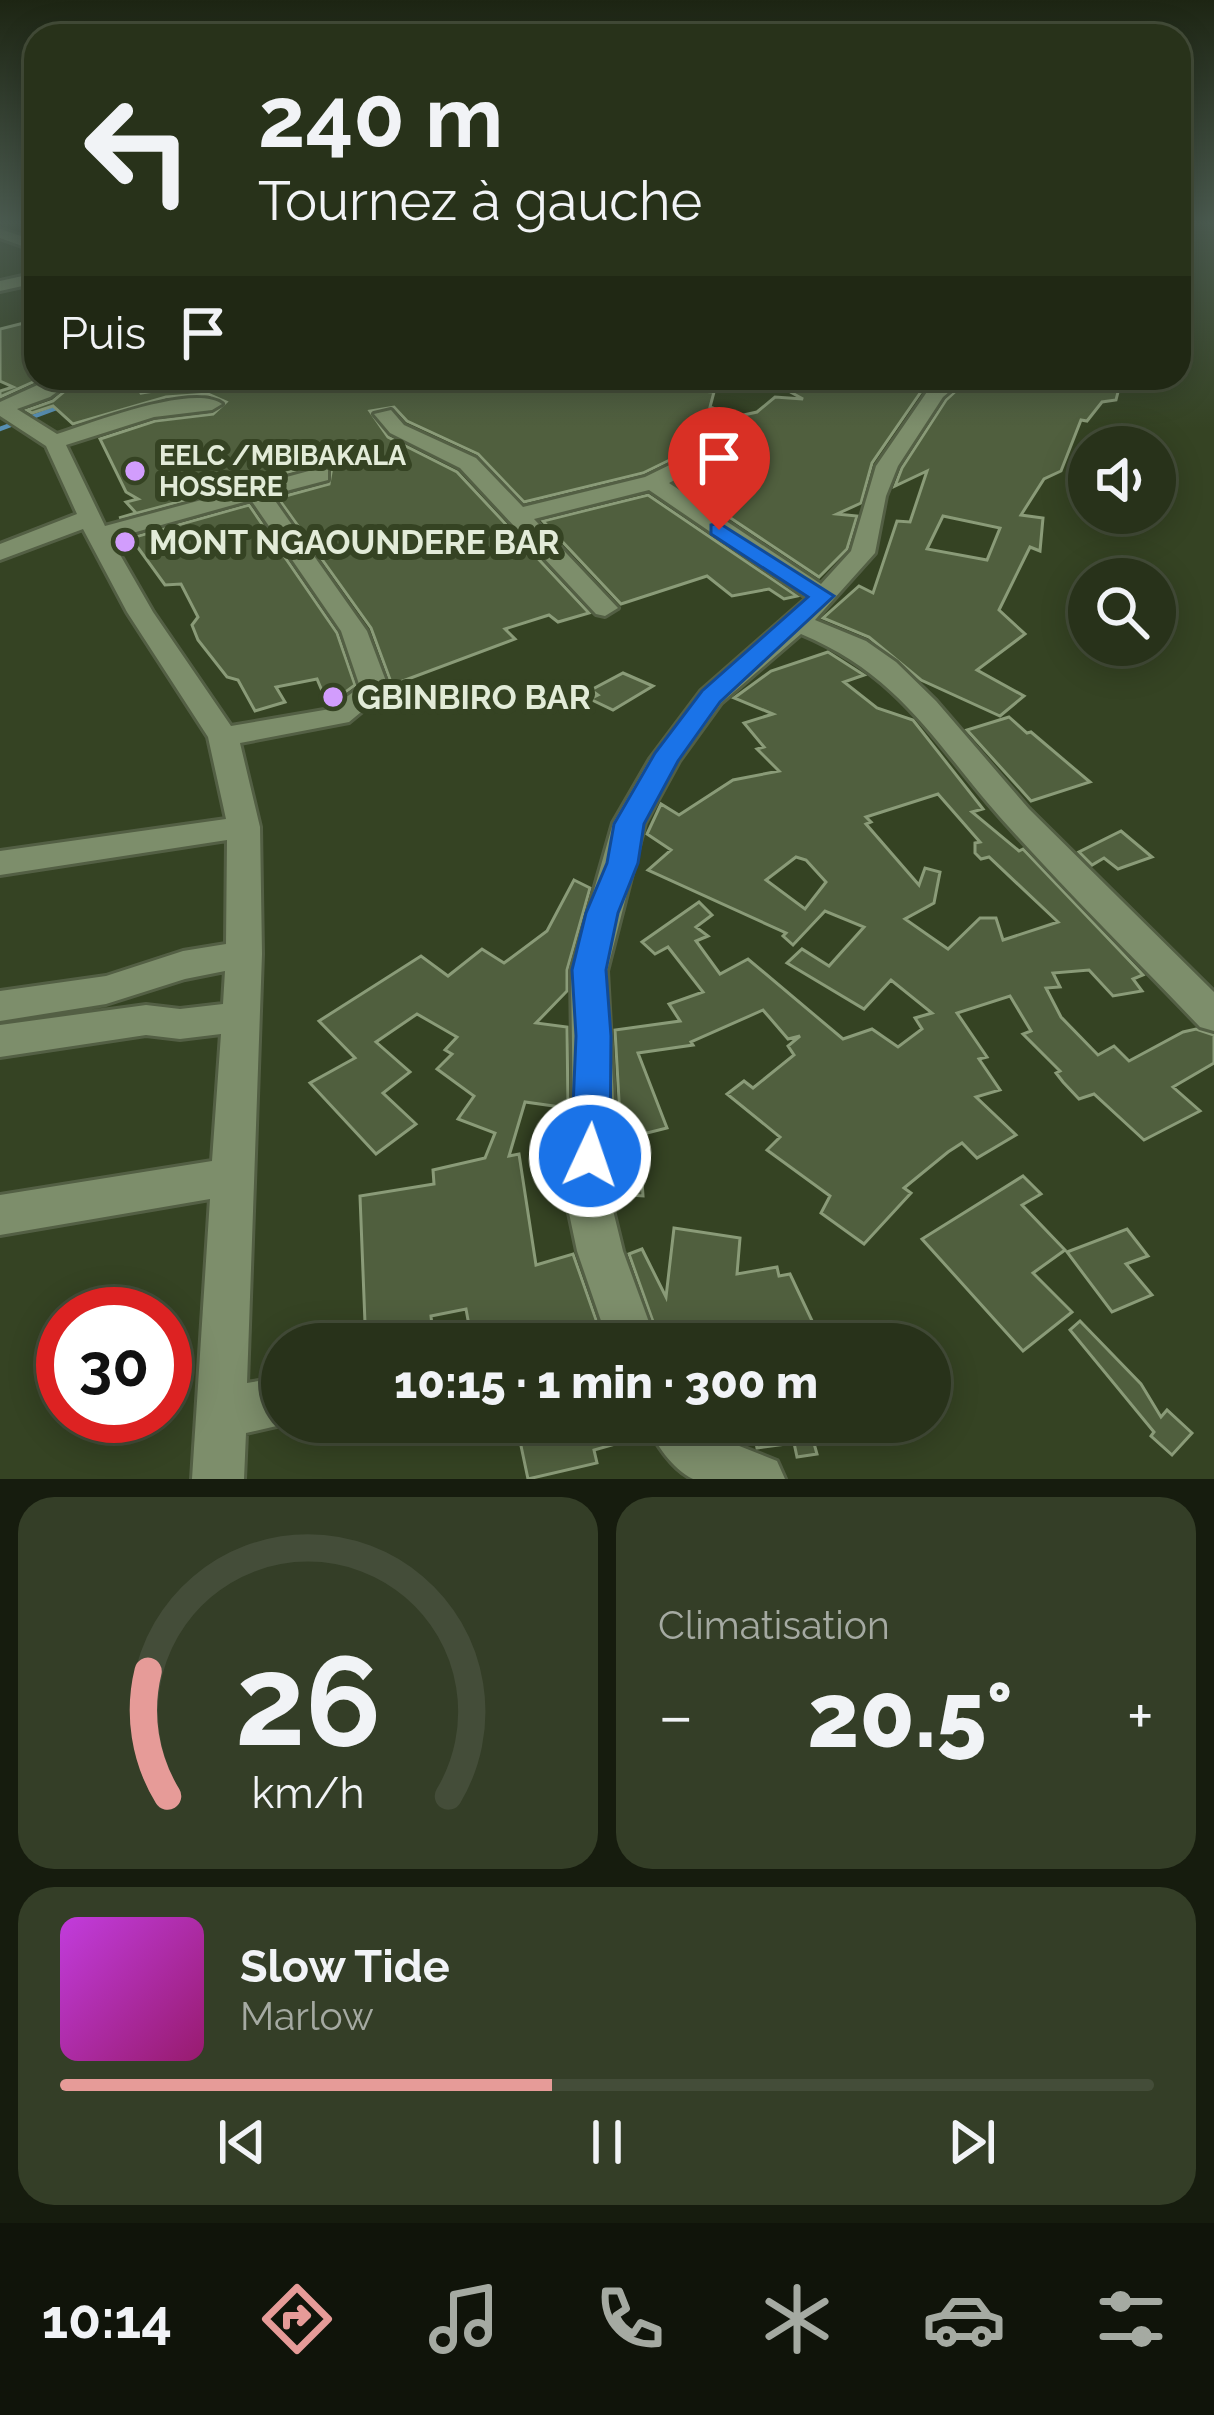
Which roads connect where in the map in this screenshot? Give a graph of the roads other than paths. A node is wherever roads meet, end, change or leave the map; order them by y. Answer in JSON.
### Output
{"nodes":[{"id":1,"x":48,"y":390,"type":"edge"},
{"id":2,"x":943,"y":390,"type":"edge"},
{"id":3,"x":212,"y":404,"type":"dead end"},
{"id":4,"x":384,"y":414,"type":"dead end"},
{"id":5,"x":725,"y":418,"type":"dead end"},
{"id":6,"x":21,"y":420,"type":"edge"},
{"id":7,"x":320,"y":475,"type":"dead end"},
{"id":8,"x":653,"y":482,"type":"junction"},
{"id":9,"x":257,"y":493,"type":"junction"},
{"id":10,"x":520,"y":515,"type":"junction"},
{"id":11,"x":94,"y":526,"type":"junction"},
{"id":12,"x":0,"y":553,"type":"edge"},
{"id":13,"x":822,"y":596,"type":"junction"},
{"id":14,"x":604,"y":608,"type":"dead end"},
{"id":15,"x":798,"y":623,"type":"junction"},
{"id":16,"x":223,"y":737,"type":"junction"},
{"id":17,"x":231,"y":828,"type":"junction"},
{"id":18,"x":0,"y":863,"type":"edge"},
{"id":19,"x":244,"y":954,"type":"junction"},
{"id":20,"x":151,"y":979,"type":"junction"},
{"id":21,"x":0,"y":1006,"type":"edge"},
{"id":22,"x":1214,"y":1016,"type":"edge"},
{"id":23,"x":238,"y":1017,"type":"junction"},
{"id":24,"x":146,"y":1020,"type":"junction"},
{"id":25,"x":0,"y":1041,"type":"edge"},
{"id":26,"x":235,"y":1176,"type":"junction"},
{"id":27,"x":0,"y":1215,"type":"edge"},
{"id":28,"x":626,"y":1323,"type":"edge"},
{"id":29,"x":261,"y":1405,"type":"edge"},
{"id":30,"x":220,"y":1412,"type":"junction"},
{"id":31,"x":690,"y":1443,"type":"edge"},
{"id":32,"x":218,"y":1479,"type":"edge"},
{"id":33,"x":759,"y":1479,"type":"edge"}],
"edges":[{"from":1,"to":6,"type":"street"},
{"from":2,"to":13,"type":"street"},
{"from":3,"to":6,"type":"street"},
{"from":4,"to":10,"type":"street"},
{"from":5,"to":8,"type":"street"},
{"from":6,"to":11,"type":"street"},
{"from":7,"to":9,"type":"street"},
{"from":8,"to":10,"type":"street"},
{"from":8,"to":13,"type":"street"},
{"from":9,"to":11,"type":"street"},
{"from":9,"to":16,"type":"street"},
{"from":10,"to":14,"type":"street"},
{"from":11,"to":12,"type":"street"},
{"from":11,"to":16,"type":"street"},
{"from":13,"to":15,"type":"street"},
{"from":15,"to":22,"type":"street"},
{"from":15,"to":28,"type":"street"},
{"from":16,"to":17,"type":"street"},
{"from":17,"to":18,"type":"street"},
{"from":17,"to":19,"type":"street"},
{"from":19,"to":20,"type":"street"},
{"from":19,"to":23,"type":"street"},
{"from":20,"to":21,"type":"street"},
{"from":20,"to":24,"type":"street"},
{"from":23,"to":24,"type":"street"},
{"from":23,"to":26,"type":"street"},
{"from":24,"to":25,"type":"street"},
{"from":26,"to":27,"type":"street"},
{"from":26,"to":30,"type":"street"},
{"from":29,"to":30,"type":"street"},
{"from":30,"to":32,"type":"street"},
{"from":31,"to":33,"type":"street"}]}
